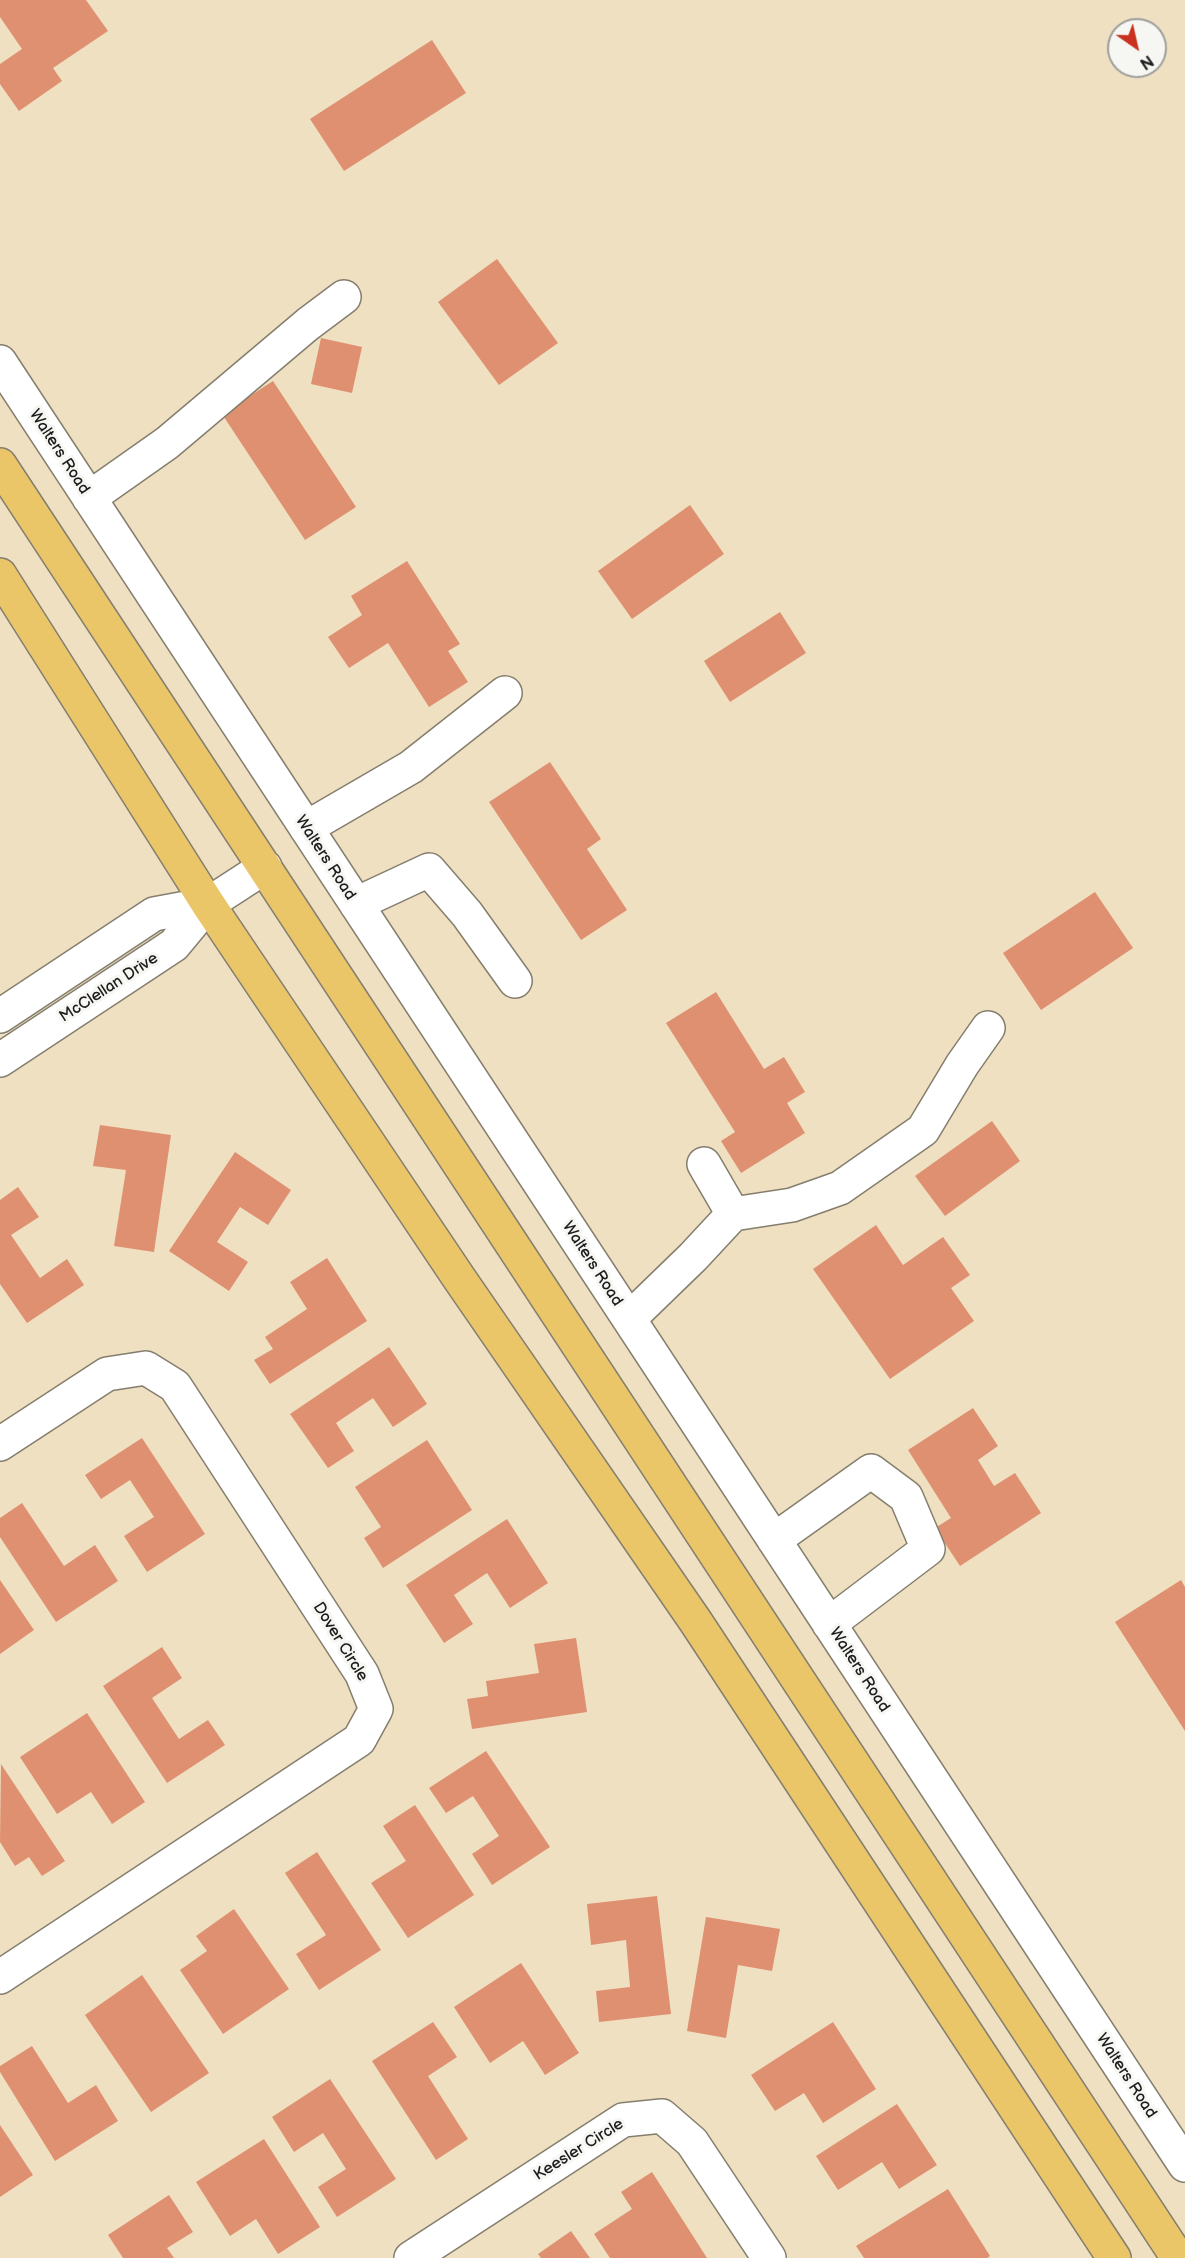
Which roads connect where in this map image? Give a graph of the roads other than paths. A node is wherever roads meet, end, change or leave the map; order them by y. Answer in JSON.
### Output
{"nodes":[{"id":1,"x":344,"y":297,"type":"dead end"},
{"id":2,"x":0,"y":362,"type":"edge"},
{"id":3,"x":0,"y":465,"type":"edge"},
{"id":4,"x":89,"y":498,"type":"junction"},
{"id":5,"x":0,"y":575,"type":"edge"},
{"id":6,"x":505,"y":693,"type":"dead end"},
{"id":7,"x":306,"y":828,"type":"junction"},
{"id":8,"x":265,"y":867,"type":"junction"},
{"id":9,"x":208,"y":904,"type":"junction"},
{"id":10,"x":356,"y":904,"type":"junction"},
{"id":11,"x":515,"y":981,"type":"dead end"},
{"id":12,"x":0,"y":1016,"type":"edge"},
{"id":13,"x":988,"y":1028,"type":"dead end"},
{"id":14,"x":0,"y":1060,"type":"edge"},
{"id":15,"x":705,"y":1164,"type":"dead end"},
{"id":16,"x":733,"y":1214,"type":"junction"},
{"id":17,"x":629,"y":1319,"type":"junction"},
{"id":18,"x":0,"y":1444,"type":"edge"},
{"id":19,"x":774,"y":1540,"type":"junction"},
{"id":20,"x":829,"y":1624,"type":"junction"},
{"id":21,"x":0,"y":1977,"type":"edge"},
{"id":22,"x":1185,"y":2165,"type":"edge"},
{"id":23,"x":411,"y":2258,"type":"edge"},
{"id":24,"x":769,"y":2258,"type":"edge"},
{"id":25,"x":1114,"y":2258,"type":"edge"},
{"id":26,"x":1178,"y":2258,"type":"edge"}],
"edges":[{"from":1,"to":4,"type":"street"},
{"from":2,"to":4,"type":"street","name":"Walters Road"},
{"from":3,"to":8,"type":"main road"},
{"from":4,"to":7,"type":"street","name":"Walters Road"},
{"from":5,"to":9,"type":"main road"},
{"from":6,"to":7,"type":"street"},
{"from":7,"to":10,"type":"street","name":"Walters Road"},
{"from":8,"to":9,"type":"street","name":"McClellan Drive"},
{"from":8,"to":26,"type":"main road"},
{"from":9,"to":12,"type":"street","name":"McClellan Drive"},
{"from":9,"to":14,"type":"street","name":"McClellan Drive"},
{"from":9,"to":25,"type":"main road"},
{"from":10,"to":11,"type":"street"},
{"from":10,"to":17,"type":"street","name":"Walters Road"},
{"from":13,"to":16,"type":"street"},
{"from":15,"to":16,"type":"street"},
{"from":16,"to":17,"type":"street"},
{"from":17,"to":19,"type":"street","name":"Walters Road"},
{"from":18,"to":21,"type":"street","name":"Dover Circle"},
{"from":19,"to":20,"type":"street","name":"Walters Road"},
{"from":19,"to":20,"type":"street"},
{"from":20,"to":22,"type":"street","name":"Walters Road"},
{"from":23,"to":24,"type":"street","name":"Keesler Circle"}]}
